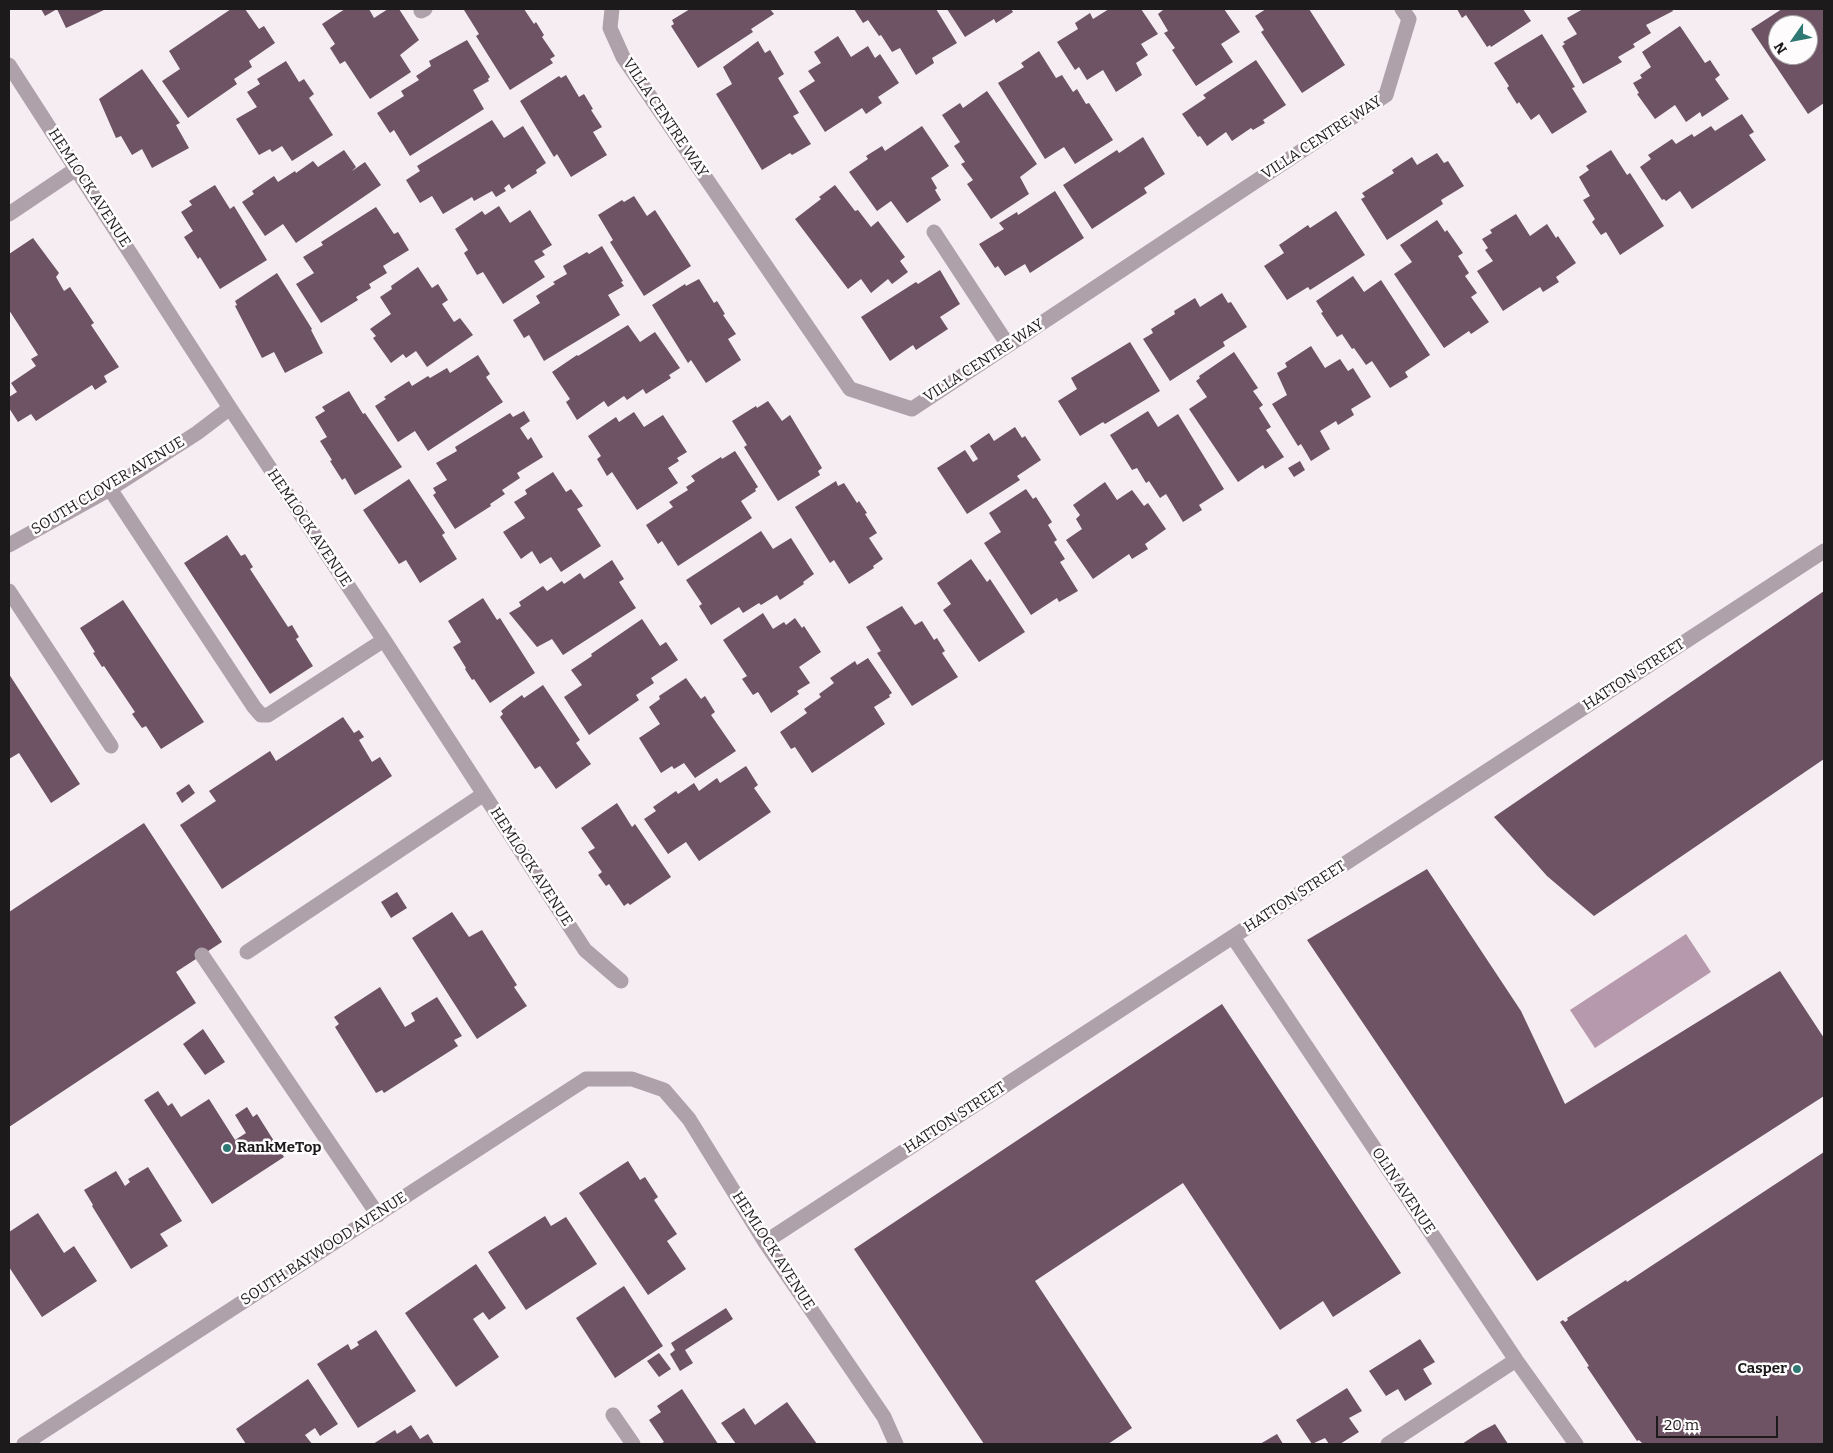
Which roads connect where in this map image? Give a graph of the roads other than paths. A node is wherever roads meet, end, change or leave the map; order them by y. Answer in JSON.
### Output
{"nodes":[{"id":1,"x":1402,"y":9,"type":"edge"},
{"id":2,"x":610,"y":10,"type":"edge"},
{"id":3,"x":9,"y":65,"type":"edge"},
{"id":4,"x":76,"y":169,"type":"junction"},
{"id":5,"x":9,"y":214,"type":"edge"},
{"id":6,"x":934,"y":232,"type":"dead end"},
{"id":7,"x":1008,"y":345,"type":"junction"},
{"id":8,"x":230,"y":408,"type":"junction"},
{"id":9,"x":110,"y":489,"type":"junction"},
{"id":10,"x":9,"y":545,"type":"edge"},
{"id":11,"x":1824,"y":551,"type":"edge"},
{"id":12,"x":9,"y":591,"type":"edge"},
{"id":13,"x":384,"y":640,"type":"junction"},
{"id":14,"x":111,"y":746,"type":"dead end"},
{"id":15,"x":484,"y":794,"type":"junction"},
{"id":16,"x":1232,"y":937,"type":"junction"},
{"id":17,"x":247,"y":952,"type":"dead end"},
{"id":18,"x":202,"y":955,"type":"dead end"},
{"id":19,"x":621,"y":981,"type":"dead end"},
{"id":20,"x":632,"y":1079,"type":"joint"},
{"id":21,"x":378,"y":1215,"type":"junction"},
{"id":22,"x":765,"y":1242,"type":"junction"},
{"id":23,"x":1516,"y":1360,"type":"junction"},
{"id":24,"x":613,"y":1415,"type":"dead end"},
{"id":25,"x":24,"y":1444,"type":"edge"},
{"id":26,"x":632,"y":1444,"type":"edge"},
{"id":27,"x":896,"y":1444,"type":"edge"},
{"id":28,"x":1388,"y":1444,"type":"edge"},
{"id":29,"x":1576,"y":1444,"type":"edge"}],
"edges":[{"from":1,"to":7,"type":"street","name":"VILLA CENTRE WAY"},
{"from":2,"to":7,"type":"street","name":"VILLA CENTRE WAY"},
{"from":3,"to":4,"type":"street","name":"HEMLOCK AVENUE"},
{"from":4,"to":5,"type":"street"},
{"from":4,"to":8,"type":"street","name":"HEMLOCK AVENUE"},
{"from":6,"to":7,"type":"street"},
{"from":8,"to":9,"type":"street","name":"SOUTH CLOVER AVENUE"},
{"from":8,"to":13,"type":"street","name":"HEMLOCK AVENUE"},
{"from":9,"to":10,"type":"street","name":"SOUTH CLOVER AVENUE"},
{"from":9,"to":13,"type":"street"},
{"from":11,"to":16,"type":"street","name":"HATTON STREET"},
{"from":12,"to":14,"type":"street"},
{"from":13,"to":15,"type":"street","name":"HEMLOCK AVENUE"},
{"from":15,"to":17,"type":"street"},
{"from":15,"to":19,"type":"street","name":"HEMLOCK AVENUE"},
{"from":16,"to":22,"type":"street","name":"HATTON STREET"},
{"from":16,"to":23,"type":"street","name":"OLIN AVENUE"},
{"from":18,"to":21,"type":"street"},
{"from":20,"to":21,"type":"street","name":"SOUTH BAYWOOD AVENUE"},
{"from":20,"to":22,"type":"street","name":"HEMLOCK AVENUE"},
{"from":21,"to":25,"type":"street","name":"SOUTH BAYWOOD AVENUE"},
{"from":22,"to":27,"type":"street","name":"HEMLOCK AVENUE"},
{"from":23,"to":28,"type":"street"},
{"from":23,"to":29,"type":"street","name":"OLIN AVENUE"},
{"from":24,"to":26,"type":"street"}]}
